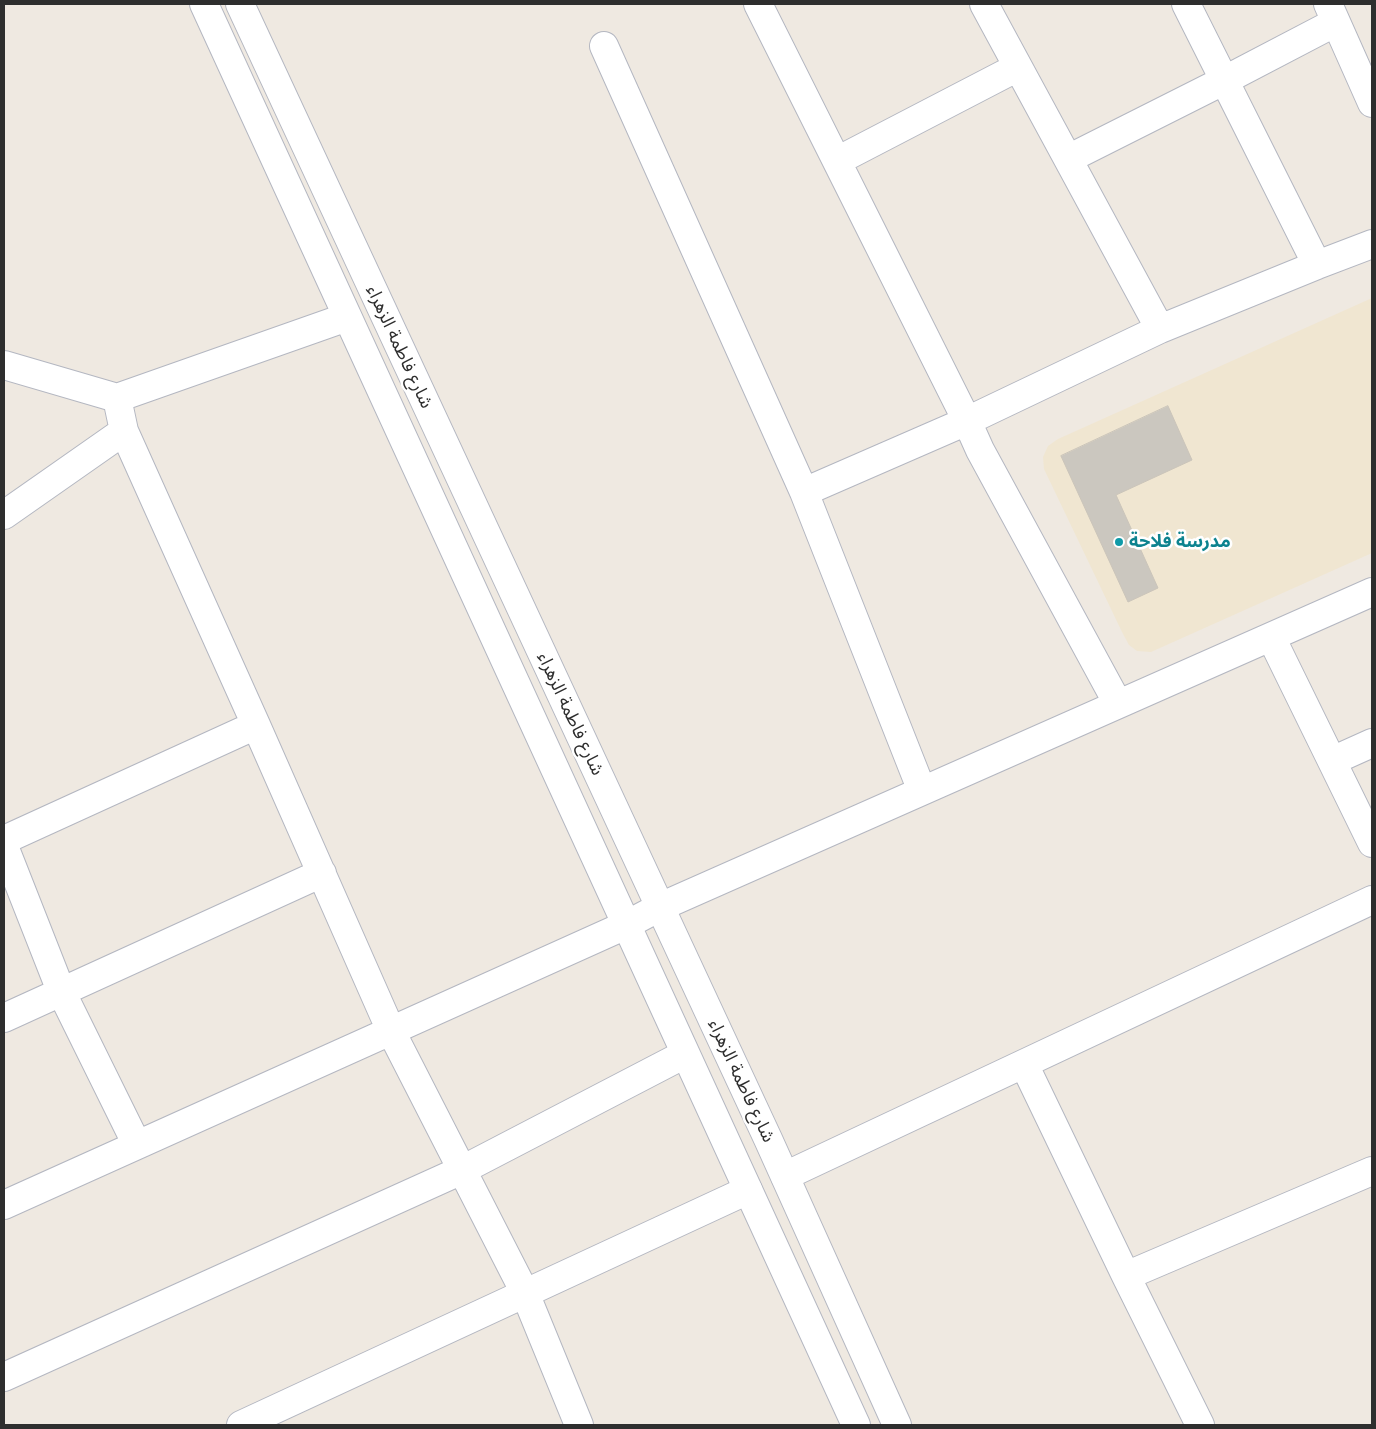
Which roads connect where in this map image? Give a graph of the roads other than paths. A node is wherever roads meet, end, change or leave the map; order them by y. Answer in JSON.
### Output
{"nodes":[{"id":1,"x":204,"y":4,"type":"edge"},
{"id":2,"x":240,"y":4,"type":"edge"},
{"id":3,"x":758,"y":4,"type":"edge"},
{"id":4,"x":984,"y":4,"type":"edge"},
{"id":5,"x":1186,"y":4,"type":"edge"},
{"id":6,"x":1332,"y":13,"type":"edge"},
{"id":7,"x":604,"y":46,"type":"dead end"},
{"id":8,"x":1018,"y":67,"type":"junction"},
{"id":9,"x":1225,"y":80,"type":"junction"},
{"id":10,"x":1372,"y":103,"type":"edge"},
{"id":11,"x":1068,"y":159,"type":"junction"},
{"id":12,"x":836,"y":161,"type":"junction"},
{"id":13,"x":1372,"y":244,"type":"edge"},
{"id":14,"x":1317,"y":265,"type":"junction"},
{"id":15,"x":347,"y":317,"type":"junction"},
{"id":16,"x":1160,"y":329,"type":"junction"},
{"id":17,"x":4,"y":366,"type":"edge"},
{"id":18,"x":117,"y":398,"type":"junction"},
{"id":19,"x":967,"y":421,"type":"junction"},
{"id":20,"x":124,"y":430,"type":"junction"},
{"id":21,"x":804,"y":492,"type":"junction"},
{"id":22,"x":4,"y":515,"type":"edge"},
{"id":23,"x":1372,"y":592,"type":"edge"},
{"id":24,"x":1271,"y":637,"type":"junction"},
{"id":25,"x":1118,"y":704,"type":"junction"},
{"id":26,"x":256,"y":725,"type":"junction"},
{"id":27,"x":1372,"y":743,"type":"edge"},
{"id":28,"x":1332,"y":762,"type":"junction"},
{"id":29,"x":922,"y":791,"type":"junction"},
{"id":30,"x":4,"y":840,"type":"edge"},
{"id":31,"x":1372,"y":843,"type":"edge"},
{"id":32,"x":4,"y":846,"type":"edge"},
{"id":33,"x":322,"y":873,"type":"junction"},
{"id":34,"x":1372,"y":900,"type":"edge"},
{"id":35,"x":660,"y":907,"type":"junction"},
{"id":36,"x":626,"y":925,"type":"junction"},
{"id":37,"x":61,"y":992,"type":"junction"},
{"id":38,"x":4,"y":1018,"type":"edge"},
{"id":39,"x":391,"y":1031,"type":"junction"},
{"id":40,"x":685,"y":1054,"type":"junction"},
{"id":41,"x":1024,"y":1064,"type":"junction"},
{"id":42,"x":768,"y":1139,"type":"junction"},
{"id":43,"x":136,"y":1145,"type":"junction"},
{"id":44,"x":732,"y":1155,"type":"junction"},
{"id":45,"x":462,"y":1170,"type":"junction"},
{"id":46,"x":1372,"y":1171,"type":"edge"},
{"id":47,"x":785,"y":1176,"type":"junction"},
{"id":48,"x":748,"y":1190,"type":"junction"},
{"id":49,"x":4,"y":1205,"type":"edge"},
{"id":50,"x":1126,"y":1276,"type":"junction"},
{"id":51,"x":525,"y":1293,"type":"junction"},
{"id":52,"x":4,"y":1377,"type":"edge"},
{"id":53,"x":240,"y":1425,"type":"edge"},
{"id":54,"x":579,"y":1425,"type":"edge"},
{"id":55,"x":856,"y":1425,"type":"edge"},
{"id":56,"x":897,"y":1425,"type":"edge"},
{"id":57,"x":1200,"y":1425,"type":"edge"}],
"edges":[{"from":1,"to":15,"type":"street","name":"شارع فاطمة الزهراء"},
{"from":2,"to":35,"type":"street","name":"شارع فاطمة الزهراء"},
{"from":3,"to":12,"type":"street"},
{"from":4,"to":8,"type":"street"},
{"from":5,"to":9,"type":"street"},
{"from":6,"to":9,"type":"street"},
{"from":6,"to":10,"type":"street"},
{"from":7,"to":21,"type":"street"},
{"from":8,"to":11,"type":"street"},
{"from":8,"to":12,"type":"street"},
{"from":9,"to":11,"type":"street"},
{"from":9,"to":14,"type":"street"},
{"from":11,"to":16,"type":"street"},
{"from":12,"to":19,"type":"street"},
{"from":13,"to":14,"type":"street"},
{"from":14,"to":16,"type":"street"},
{"from":15,"to":18,"type":"street"},
{"from":15,"to":36,"type":"street","name":"شارع فاطمة الزهراء"},
{"from":16,"to":19,"type":"street"},
{"from":17,"to":18,"type":"street"},
{"from":18,"to":20,"type":"street"},
{"from":19,"to":21,"type":"street"},
{"from":19,"to":25,"type":"street"},
{"from":20,"to":22,"type":"street"},
{"from":20,"to":26,"type":"street"},
{"from":21,"to":29,"type":"street"},
{"from":23,"to":24,"type":"street"},
{"from":24,"to":25,"type":"street"},
{"from":24,"to":28,"type":"street"},
{"from":25,"to":29,"type":"street"},
{"from":26,"to":30,"type":"street"},
{"from":26,"to":33,"type":"street"},
{"from":27,"to":28,"type":"street"},
{"from":28,"to":31,"type":"street"},
{"from":29,"to":35,"type":"street"},
{"from":32,"to":37,"type":"street"},
{"from":33,"to":37,"type":"street"},
{"from":33,"to":39,"type":"street"},
{"from":34,"to":41,"type":"street"},
{"from":35,"to":36,"type":"street"},
{"from":35,"to":42,"type":"street","name":"شارع فاطمة الزهراء"},
{"from":36,"to":39,"type":"street"},
{"from":36,"to":40,"type":"street","name":"شارع فاطمة الزهراء"},
{"from":37,"to":38,"type":"street"},
{"from":37,"to":43,"type":"street"},
{"from":39,"to":43,"type":"street"},
{"from":39,"to":45,"type":"street"},
{"from":40,"to":44,"type":"street","name":"شارع فاطمة الزهراء"},
{"from":40,"to":45,"type":"street"},
{"from":41,"to":47,"type":"street"},
{"from":41,"to":50,"type":"street"},
{"from":42,"to":44,"type":"street"},
{"from":42,"to":47,"type":"street","name":"شارع فاطمة الزهراء"},
{"from":43,"to":49,"type":"street"},
{"from":44,"to":48,"type":"street","name":"شارع فاطمة الزهراء"},
{"from":45,"to":51,"type":"street"},
{"from":45,"to":52,"type":"street"},
{"from":46,"to":50,"type":"street"},
{"from":47,"to":56,"type":"street","name":"شارع فاطمة الزهراء"},
{"from":48,"to":51,"type":"street"},
{"from":48,"to":55,"type":"street","name":"شارع فاطمة الزهراء"},
{"from":50,"to":57,"type":"street"},
{"from":51,"to":53,"type":"street"},
{"from":51,"to":54,"type":"street"}]}
